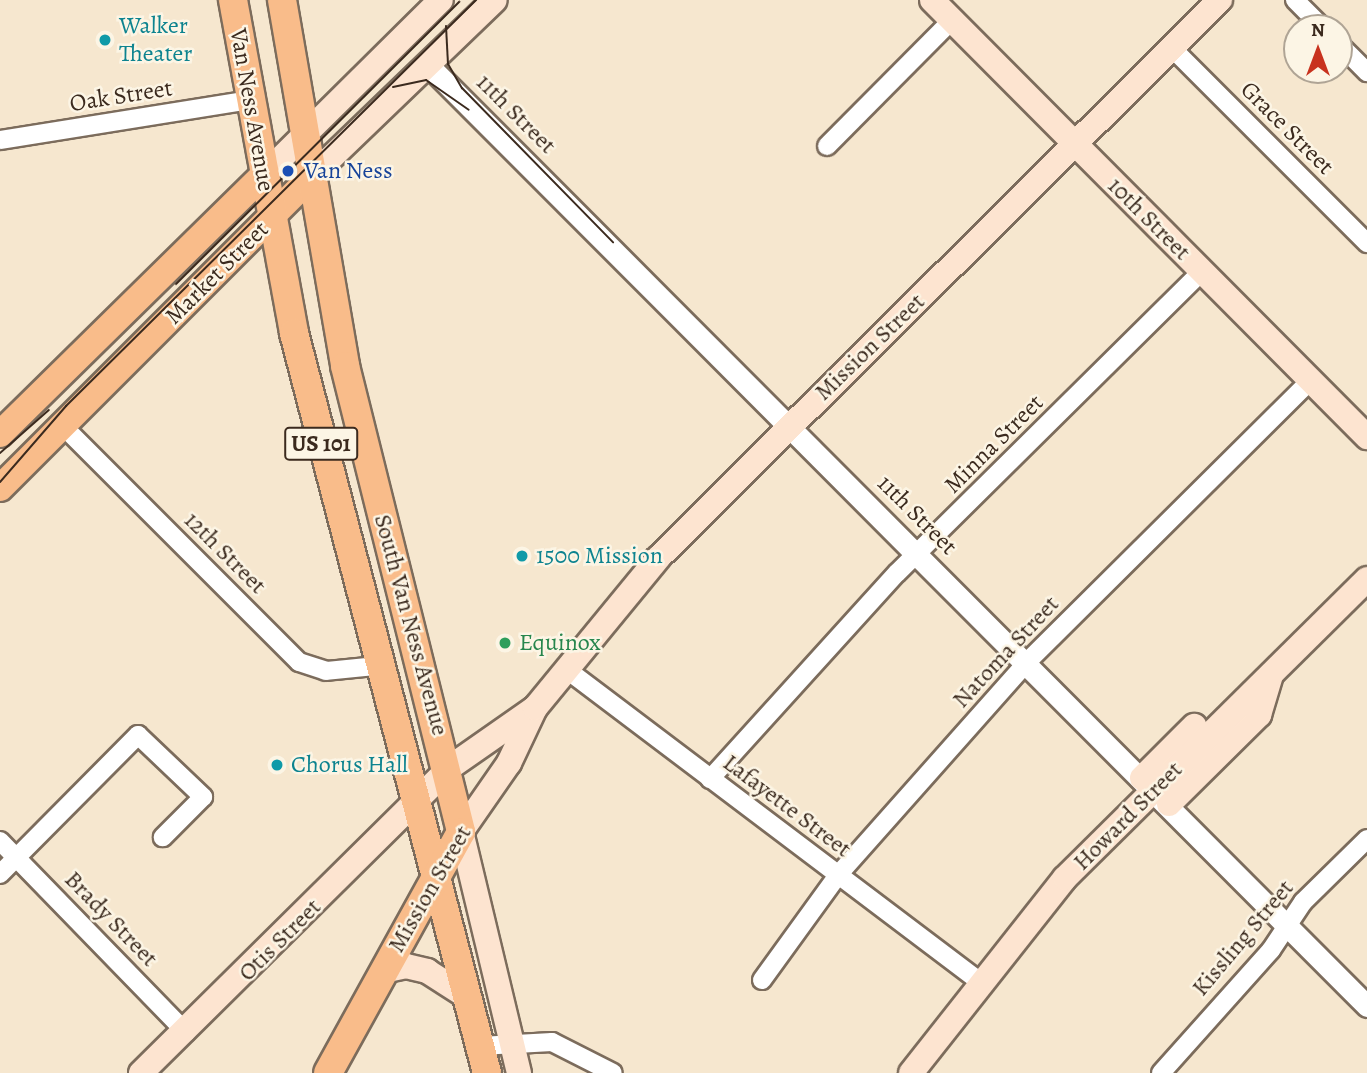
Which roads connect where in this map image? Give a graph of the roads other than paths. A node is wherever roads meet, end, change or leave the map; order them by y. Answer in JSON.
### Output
{"nodes":[{"id":1,"x":233,"y":0,"type":"edge"},
{"id":2,"x":282,"y":0,"type":"edge"},
{"id":3,"x":441,"y":0,"type":"edge"},
{"id":4,"x":495,"y":0,"type":"edge"},
{"id":5,"x":933,"y":0,"type":"edge"},
{"id":6,"x":1220,"y":0,"type":"edge"},
{"id":7,"x":1295,"y":0,"type":"edge"},
{"id":8,"x":1309,"y":14,"type":"edge"},
{"id":9,"x":951,"y":20,"type":"junction"},
{"id":10,"x":1172,"y":48,"type":"junction"},
{"id":11,"x":1353,"y":58,"type":"edge"},
{"id":12,"x":427,"y":64,"type":"junction"},
{"id":13,"x":1367,"y":72,"type":"edge"},
{"id":14,"x":250,"y":100,"type":"junction"},
{"id":15,"x":306,"y":134,"type":"junction"},
{"id":16,"x":0,"y":140,"type":"edge"},
{"id":17,"x":1075,"y":145,"type":"junction"},
{"id":18,"x":827,"y":146,"type":"dead end"},
{"id":19,"x":313,"y":175,"type":"junction"},
{"id":20,"x":263,"y":176,"type":"junction"},
{"id":21,"x":271,"y":219,"type":"junction"},
{"id":22,"x":1367,"y":243,"type":"edge"},
{"id":23,"x":1202,"y":271,"type":"junction"},
{"id":24,"x":1311,"y":380,"type":"junction"},
{"id":25,"x":60,"y":423,"type":"junction"},
{"id":26,"x":790,"y":425,"type":"junction"},
{"id":27,"x":0,"y":434,"type":"edge"},
{"id":28,"x":1367,"y":437,"type":"edge"},
{"id":29,"x":0,"y":488,"type":"edge"},
{"id":30,"x":917,"y":553,"type":"junction"},
{"id":31,"x":1367,"y":579,"type":"edge"},
{"id":32,"x":1027,"y":662,"type":"junction"},
{"id":33,"x":376,"y":666,"type":"junction"},
{"id":34,"x":566,"y":669,"type":"junction"},
{"id":35,"x":535,"y":708,"type":"junction"},
{"id":36,"x":449,"y":768,"type":"junction"},
{"id":37,"x":710,"y":779,"type":"junction"},
{"id":38,"x":1155,"y":790,"type":"junction"},
{"id":39,"x":416,"y":804,"type":"junction"},
{"id":40,"x":461,"y":832,"type":"junction"},
{"id":41,"x":163,"y":837,"type":"dead end"},
{"id":42,"x":1367,"y":839,"type":"edge"},
{"id":43,"x":0,"y":841,"type":"edge"},
{"id":44,"x":17,"y":857,"type":"junction"},
{"id":45,"x":439,"y":870,"type":"junction"},
{"id":46,"x":0,"y":874,"type":"edge"},
{"id":47,"x":838,"y":874,"type":"junction"},
{"id":48,"x":1287,"y":926,"type":"junction"},
{"id":49,"x":383,"y":971,"type":"junction"},
{"id":50,"x":762,"y":980,"type":"dead end"},
{"id":51,"x":979,"y":981,"type":"junction"},
{"id":52,"x":469,"y":998,"type":"junction"},
{"id":53,"x":1367,"y":1006,"type":"edge"},
{"id":54,"x":186,"y":1032,"type":"junction"},
{"id":55,"x":511,"y":1041,"type":"junction"},
{"id":56,"x":484,"y":1059,"type":"edge"},
{"id":57,"x":141,"y":1073,"type":"edge"},
{"id":58,"x":328,"y":1073,"type":"edge"},
{"id":59,"x":519,"y":1073,"type":"edge"},
{"id":60,"x":613,"y":1073,"type":"edge"},
{"id":61,"x":911,"y":1073,"type":"edge"},
{"id":62,"x":1161,"y":1073,"type":"edge"}],
"edges":[{"from":1,"to":14,"type":"highway","name":"Van Ness Avenue","number":"US 101"},
{"from":2,"to":15,"type":"highway","name":"Van Ness Avenue","number":"US 101"},
{"from":3,"to":15,"type":"main road","name":"Market Street"},
{"from":4,"to":12,"type":"main road","name":"Market Street"},
{"from":5,"to":9,"type":"main road","name":"10th Street"},
{"from":6,"to":10,"type":"main road","name":"Mission Street"},
{"from":7,"to":8,"type":"street"},
{"from":9,"to":17,"type":"main road","name":"10th Street"},
{"from":9,"to":18,"type":"street"},
{"from":10,"to":17,"type":"main road","name":"Mission Street"},
{"from":10,"to":22,"type":"street","name":"Grace Street"},
{"from":11,"to":13,"type":"street"},
{"from":12,"to":19,"type":"main road","name":"Market Street"},
{"from":12,"to":26,"type":"street","name":"11th Street"},
{"from":14,"to":16,"type":"street","name":"Oak Street"},
{"from":14,"to":20,"type":"highway","name":"Van Ness Avenue","number":"US 101"},
{"from":15,"to":19,"type":"highway","name":"Van Ness Avenue","number":"US 101"},
{"from":15,"to":20,"type":"main road","name":"Market Street"},
{"from":17,"to":23,"type":"main road","name":"10th Street"},
{"from":17,"to":26,"type":"main road","name":"Mission Street"},
{"from":19,"to":21,"type":"main road","name":"Market Street"},
{"from":19,"to":36,"type":"highway","name":"South Van Ness Avenue","number":"US 101"},
{"from":20,"to":21,"type":"highway","name":"Van Ness Avenue","number":"US 101"},
{"from":20,"to":27,"type":"main road","name":"Market Street"},
{"from":21,"to":25,"type":"main road","name":"Market Street"},
{"from":21,"to":33,"type":"highway","name":"South Van Ness Avenue","number":"US 101"},
{"from":23,"to":24,"type":"main road","name":"10th Street"},
{"from":23,"to":30,"type":"street","name":"Minna Street"},
{"from":24,"to":28,"type":"main road","name":"10th Street"},
{"from":24,"to":32,"type":"street","name":"Natoma Street"},
{"from":25,"to":29,"type":"main road","name":"Market Street"},
{"from":25,"to":33,"type":"street","name":"12th Street"},
{"from":26,"to":30,"type":"street","name":"11th Street"},
{"from":26,"to":34,"type":"main road","name":"Mission Street"},
{"from":30,"to":32,"type":"street","name":"11th Street"},
{"from":30,"to":37,"type":"street","name":"Minna Street"},
{"from":31,"to":38,"type":"main road","name":"Howard Street"},
{"from":32,"to":38,"type":"street","name":"11th Street"},
{"from":32,"to":47,"type":"street","name":"Natoma Street"},
{"from":33,"to":39,"type":"highway","name":"South Van Ness Avenue","number":"US 101"},
{"from":34,"to":35,"type":"main road","name":"Mission Street"},
{"from":34,"to":37,"type":"street","name":"Lafayette Street"},
{"from":35,"to":36,"type":"main road","name":"Mission Street"},
{"from":35,"to":40,"type":"main road","name":"Mission Street"},
{"from":36,"to":39,"type":"main road","name":"Mission Street"},
{"from":36,"to":40,"type":"highway","name":"South Van Ness Avenue","number":"US 101"},
{"from":37,"to":47,"type":"street","name":"Lafayette Street"},
{"from":38,"to":48,"type":"street","name":"11th Street"},
{"from":38,"to":51,"type":"main road","name":"Howard Street"},
{"from":39,"to":45,"type":"highway","name":"South Van Ness Avenue","number":"US 101"},
{"from":39,"to":54,"type":"main road","name":"Otis Street"},
{"from":40,"to":45,"type":"highway","name":"Mission Street"},
{"from":40,"to":55,"type":"main road","name":"South Van Ness Avenue"},
{"from":41,"to":44,"type":"street"},
{"from":42,"to":48,"type":"street","name":"Kissling Street"},
{"from":43,"to":44,"type":"street","name":"Brady Street"},
{"from":44,"to":46,"type":"street"},
{"from":44,"to":54,"type":"street","name":"Brady Street"},
{"from":45,"to":49,"type":"highway","name":"Mission Street"},
{"from":45,"to":52,"type":"highway","name":"South Van Ness Avenue","number":"US 101"},
{"from":47,"to":50,"type":"street","name":"Natoma Street"},
{"from":47,"to":51,"type":"street","name":"Lafayette Street"},
{"from":48,"to":53,"type":"street","name":"11th Street"},
{"from":48,"to":62,"type":"street","name":"Kissling Street"},
{"from":49,"to":52,"type":"main road"},
{"from":49,"to":58,"type":"highway","name":"Mission Street"},
{"from":51,"to":61,"type":"main road","name":"Howard Street"},
{"from":52,"to":56,"type":"highway","name":"South Van Ness Avenue","number":"US 101"},
{"from":54,"to":57,"type":"main road","name":"Otis Street"},
{"from":55,"to":56,"type":"street"},
{"from":55,"to":59,"type":"main road","name":"South Van Ness Avenue"},
{"from":55,"to":60,"type":"street"}]}
